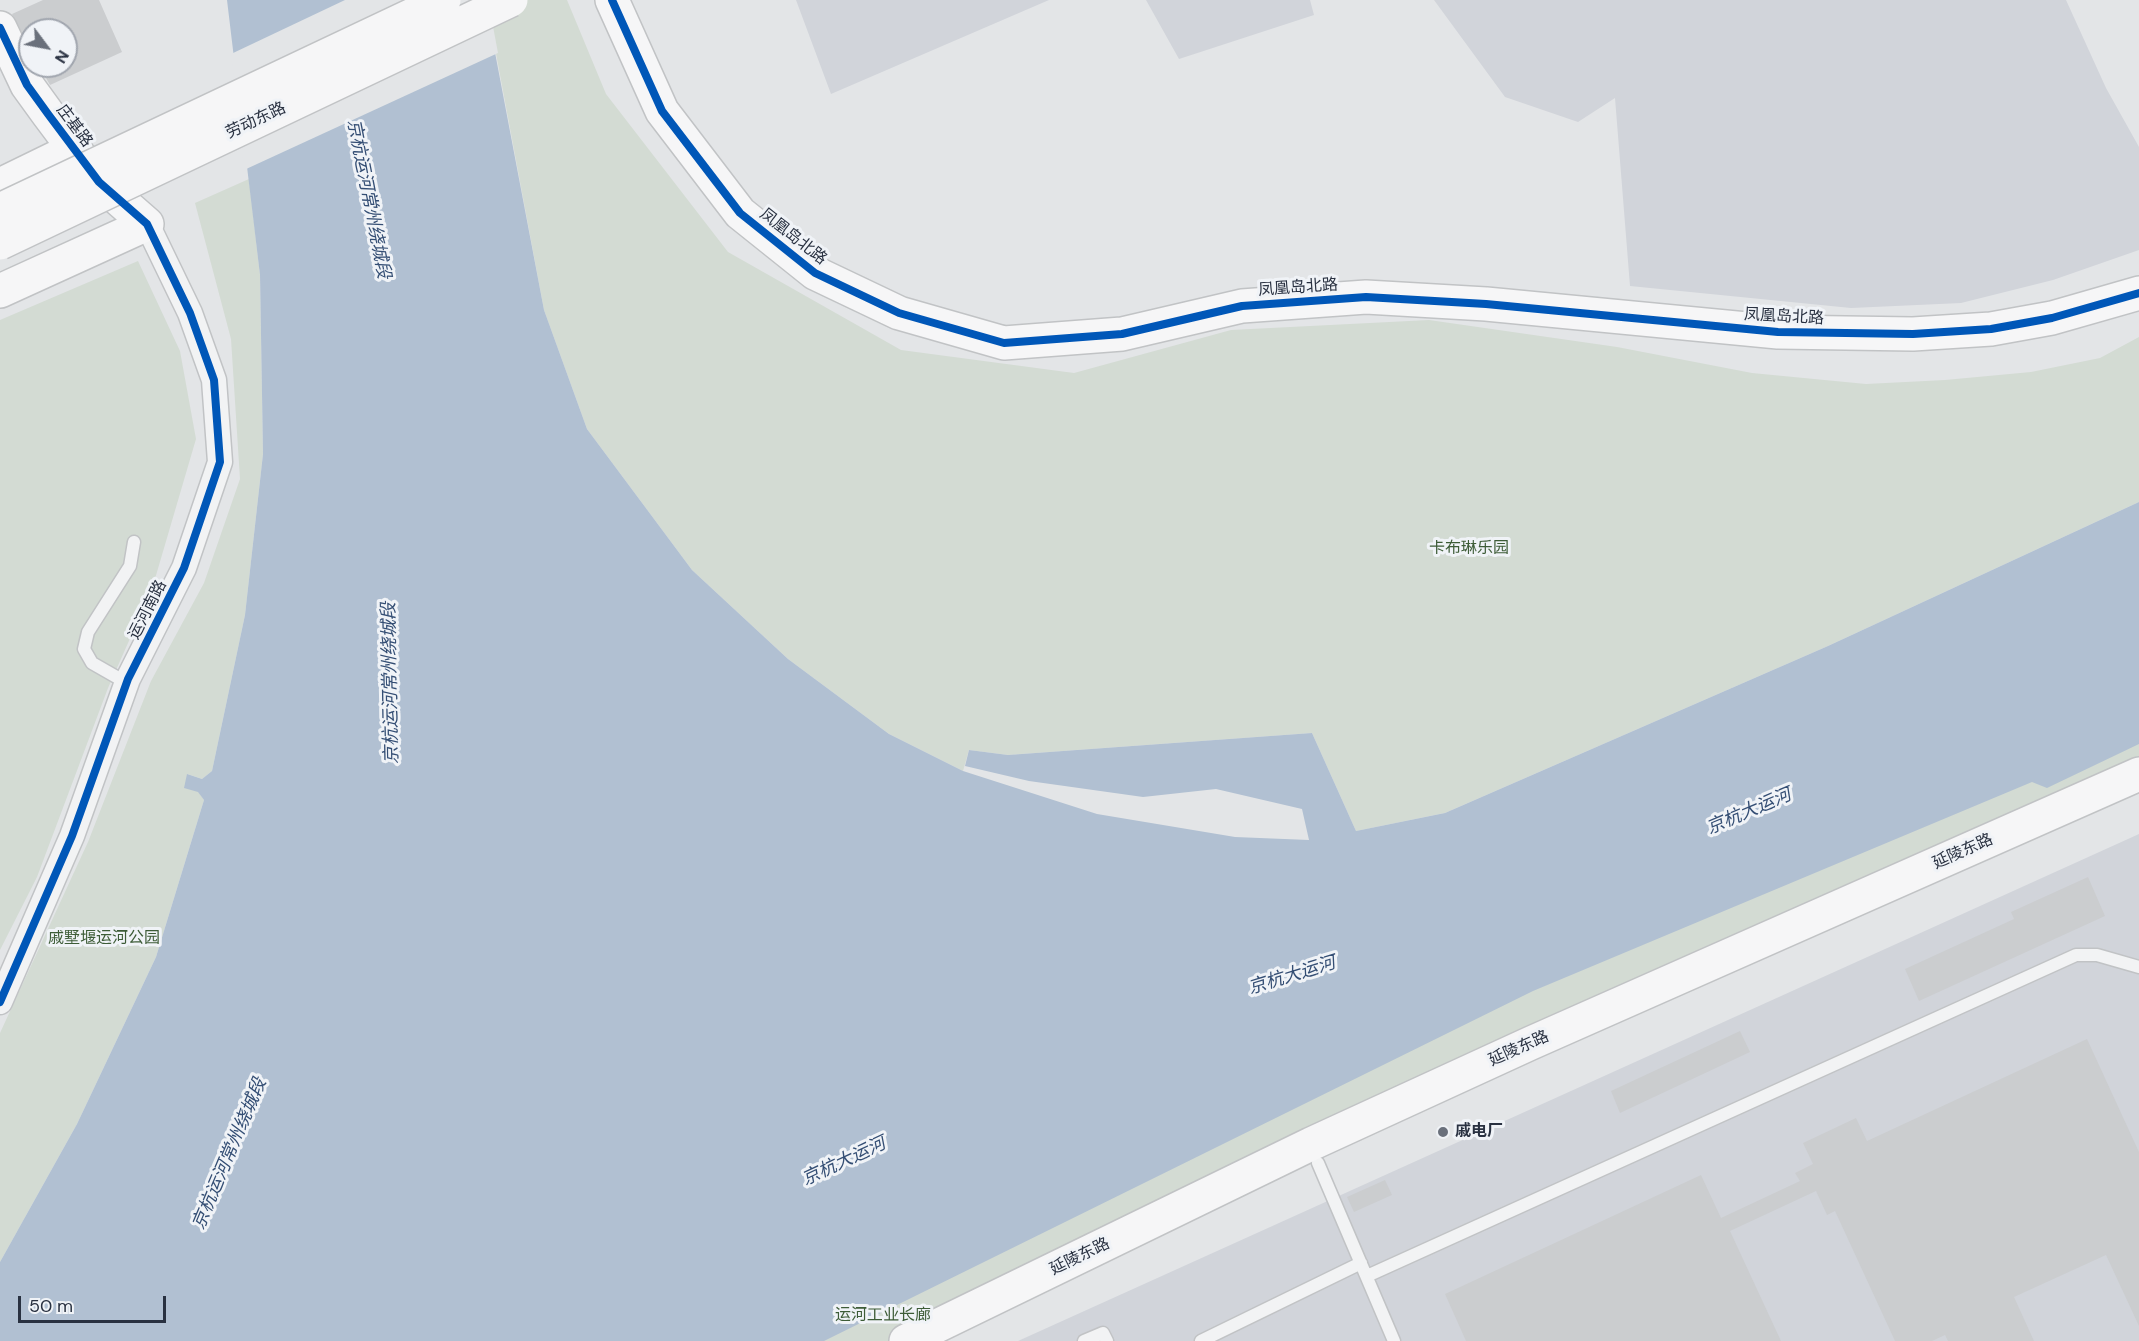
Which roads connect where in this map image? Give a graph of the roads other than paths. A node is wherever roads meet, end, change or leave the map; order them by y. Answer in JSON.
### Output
{"nodes":[{"id":1,"x":444,"y":0,"type":"edge"},
{"id":2,"x":512,"y":0,"type":"edge"},
{"id":3,"x":612,"y":0,"type":"edge"},
{"id":4,"x":0,"y":28,"type":"edge"},
{"id":5,"x":74,"y":149,"type":"junction"},
{"id":6,"x":0,"y":185,"type":"edge"},
{"id":7,"x":0,"y":210,"type":"edge"},
{"id":8,"x":147,"y":224,"type":"junction"},
{"id":9,"x":0,"y":243,"type":"edge"},
{"id":10,"x":0,"y":291,"type":"edge"},
{"id":11,"x":2139,"y":293,"type":"edge"},
{"id":12,"x":134,"y":542,"type":"dead end"},
{"id":13,"x":127,"y":683,"type":"junction"},
{"id":14,"x":2139,"y":774,"type":"edge"},
{"id":15,"x":2139,"y":796,"type":"edge"},
{"id":16,"x":2139,"y":967,"type":"edge"},
{"id":17,"x":0,"y":1002,"type":"edge"},
{"id":18,"x":1318,"y":1163,"type":"junction"},
{"id":19,"x":1361,"y":1263,"type":"junction"},
{"id":20,"x":1366,"y":1276,"type":"junction"},
{"id":21,"x":906,"y":1341,"type":"edge"},
{"id":22,"x":957,"y":1341,"type":"edge"},
{"id":23,"x":1084,"y":1341,"type":"edge"},
{"id":24,"x":1107,"y":1341,"type":"edge"},
{"id":25,"x":1201,"y":1341,"type":"edge"},
{"id":26,"x":1394,"y":1341,"type":"edge"}],
"edges":[{"from":1,"to":7,"type":"main road","name":"劳动东路","bridge":true},
{"from":2,"to":9,"type":"main road","name":"劳动东路","bridge":true},
{"from":3,"to":11,"type":"main road","name":"凤凰岛北路"},
{"from":4,"to":5,"type":"main road","name":"庄基路"},
{"from":5,"to":6,"type":"main road"},
{"from":5,"to":8,"type":"main road","name":"庄基路"},
{"from":8,"to":10,"type":"main road"},
{"from":8,"to":13,"type":"street","name":"运河南路"},
{"from":12,"to":13,"type":"lane"},
{"from":13,"to":17,"type":"street","name":"运河南路"},
{"from":14,"to":21,"type":"main road","name":"延陵东路"},
{"from":15,"to":18,"type":"main road","name":"延陵东路"},
{"from":16,"to":20,"type":"lane"},
{"from":18,"to":19,"type":"lane"},
{"from":18,"to":22,"type":"main road","name":"延陵东路"},
{"from":19,"to":20,"type":"lane"},
{"from":19,"to":25,"type":"lane"},
{"from":20,"to":26,"type":"lane"},
{"from":23,"to":24,"type":"lane"}]}
